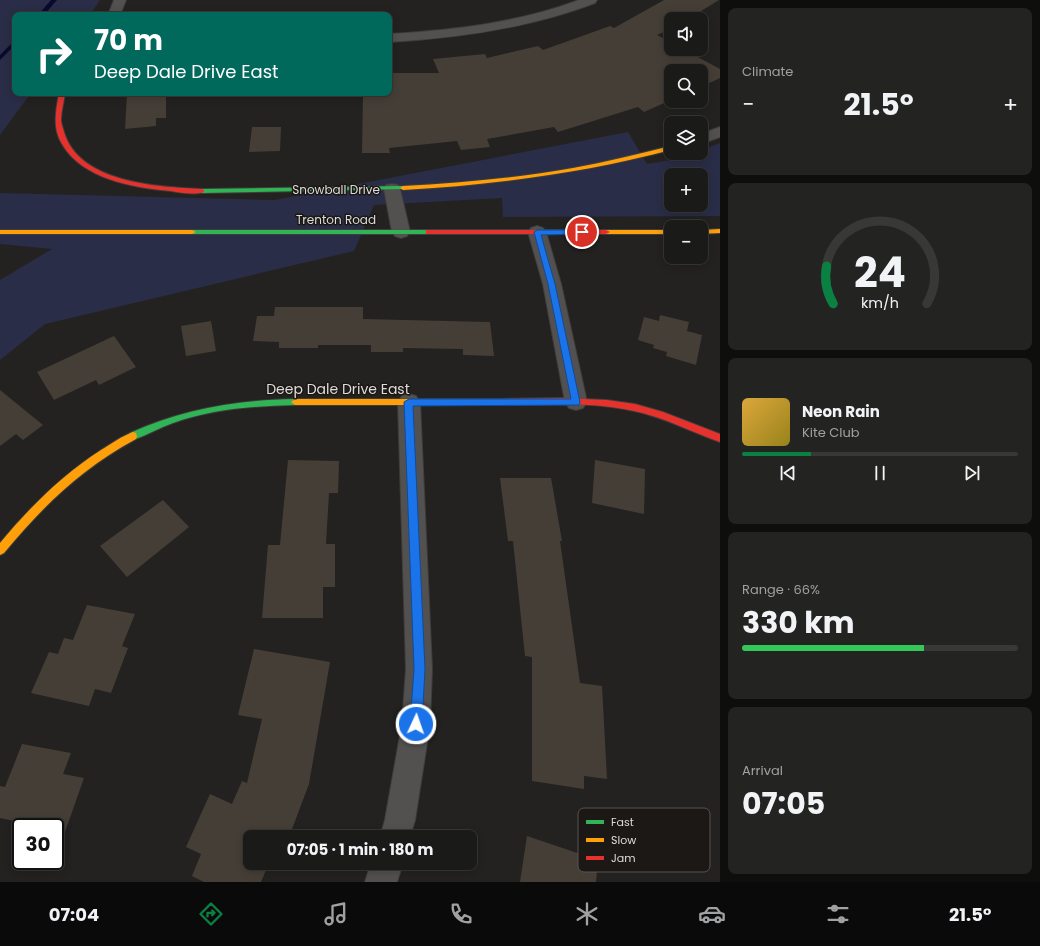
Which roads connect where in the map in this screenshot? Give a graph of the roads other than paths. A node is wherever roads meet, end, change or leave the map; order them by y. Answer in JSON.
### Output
{"nodes":[{"id":1,"x":120,"y":0,"type":"edge"},
{"id":2,"x":591,"y":0,"type":"edge"},
{"id":3,"x":115,"y":12,"type":"edge"},
{"id":4,"x":392,"y":38,"type":"edge"},
{"id":5,"x":60,"y":96,"type":"edge"},
{"id":6,"x":720,"y":132,"type":"edge"},
{"id":7,"x":708,"y":136,"type":"edge"},
{"id":8,"x":664,"y":150,"type":"edge"},
{"id":9,"x":392,"y":189,"type":"junction"},
{"id":10,"x":0,"y":232,"type":"edge"},
{"id":11,"x":401,"y":232,"type":"junction"},
{"id":12,"x":537,"y":232,"type":"junction"},
{"id":13,"x":664,"y":232,"type":"edge"},
{"id":14,"x":708,"y":232,"type":"edge"},
{"id":15,"x":720,"y":232,"type":"edge"},
{"id":16,"x":409,"y":402,"type":"junction"},
{"id":17,"x":576,"y":402,"type":"junction"},
{"id":18,"x":720,"y":438,"type":"edge"},
{"id":19,"x":0,"y":550,"type":"edge"},
{"id":20,"x":397,"y":830,"type":"edge"},
{"id":21,"x":385,"y":870,"type":"edge"},
{"id":22,"x":381,"y":882,"type":"edge"}],
"edges":[{"from":1,"to":3,"type":"street"},
{"from":2,"to":4,"type":"street"},
{"from":5,"to":9,"type":"street","name":"Snowball Drive"},
{"from":6,"to":7,"type":"street"},
{"from":8,"to":9,"type":"street","name":"Snowball Drive"},
{"from":9,"to":11,"type":"street"},
{"from":10,"to":11,"type":"street","name":"Trenton Road"},
{"from":11,"to":12,"type":"street","name":"Trenton Road"},
{"from":12,"to":13,"type":"street","name":"Trenton Road"},
{"from":12,"to":17,"type":"street"},
{"from":14,"to":15,"type":"street"},
{"from":16,"to":17,"type":"street","name":"Deep Dale Drive East"},
{"from":16,"to":19,"type":"street","name":"Deep Dale Drive East"},
{"from":16,"to":20,"type":"street"},
{"from":17,"to":18,"type":"street","name":"Deep Dale Drive East"},
{"from":21,"to":22,"type":"street"}]}
